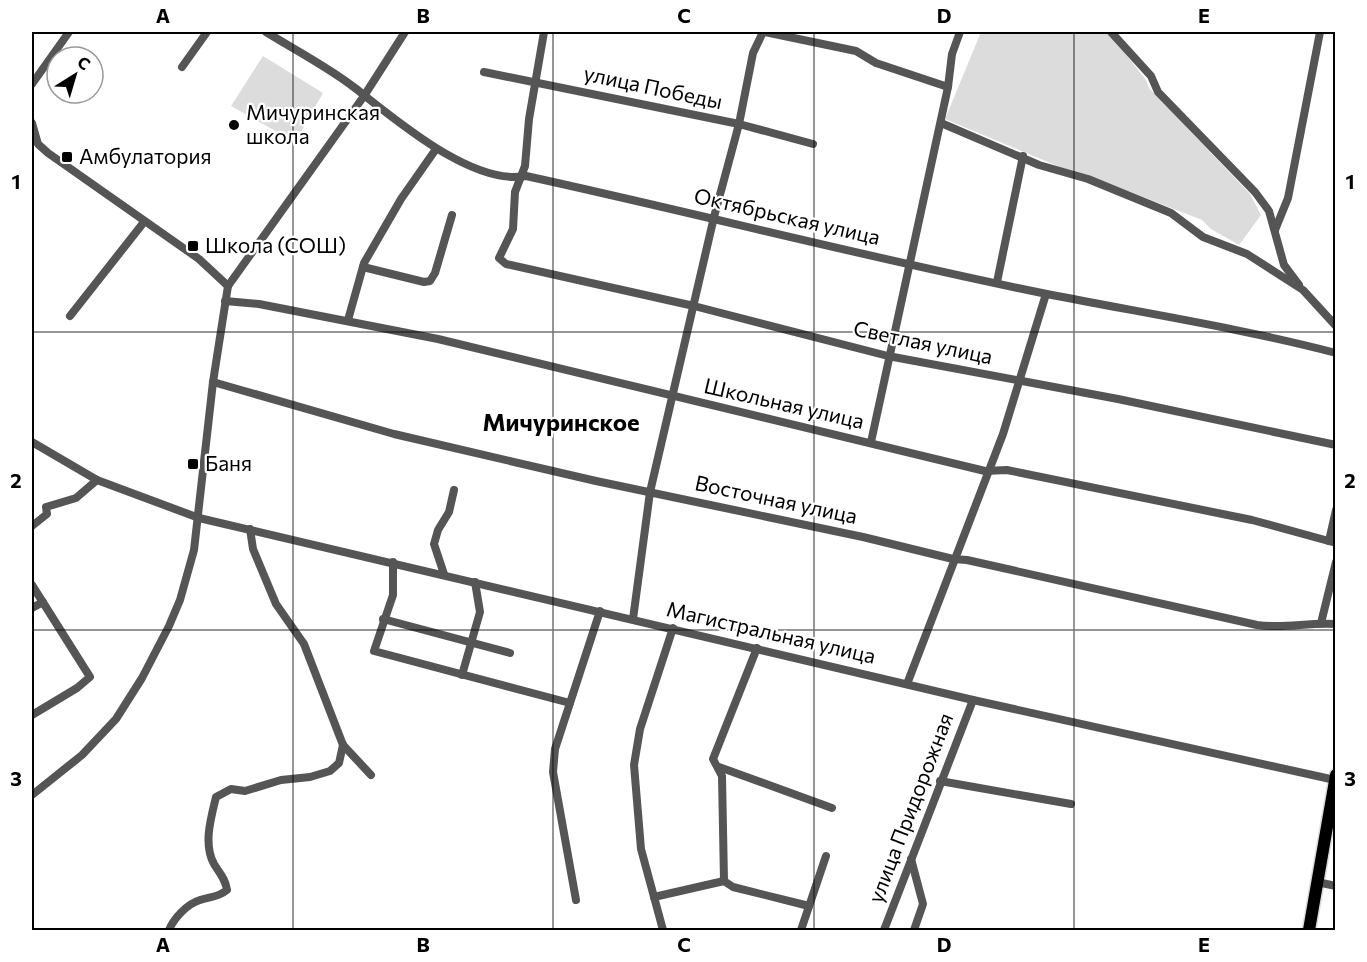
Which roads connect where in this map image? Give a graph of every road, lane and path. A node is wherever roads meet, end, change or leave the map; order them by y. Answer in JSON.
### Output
{"nodes":[{"id":1,"x":69,"y":32,"type":"edge"},
{"id":2,"x":207,"y":32,"type":"edge"},
{"id":3,"x":266,"y":32,"type":"edge"},
{"id":4,"x":405,"y":32,"type":"edge"},
{"id":5,"x":543,"y":32,"type":"edge"},
{"id":6,"x":764,"y":32,"type":"edge"},
{"id":7,"x":960,"y":32,"type":"edge"},
{"id":8,"x":1111,"y":32,"type":"edge"},
{"id":9,"x":1320,"y":32,"type":"edge"},
{"id":10,"x":182,"y":67,"type":"dead end"},
{"id":11,"x":484,"y":72,"type":"dead end"},
{"id":12,"x":536,"y":82,"type":"junction"},
{"id":13,"x":32,"y":84,"type":"edge"},
{"id":14,"x":948,"y":87,"type":"junction"},
{"id":15,"x":364,"y":96,"type":"junction"},
{"id":16,"x":32,"y":123,"type":"edge"},
{"id":17,"x":941,"y":123,"type":"junction"},
{"id":18,"x":739,"y":124,"type":"junction"},
{"id":19,"x":35,"y":144,"type":"edge"},
{"id":20,"x":813,"y":144,"type":"dead end"},
{"id":21,"x":436,"y":149,"type":"junction"},
{"id":22,"x":1023,"y":156,"type":"junction"},
{"id":23,"x":521,"y":177,"type":"junction"},
{"id":24,"x":452,"y":215,"type":"dead end"},
{"id":25,"x":714,"y":217,"type":"junction"},
{"id":26,"x":144,"y":222,"type":"junction"},
{"id":27,"x":1275,"y":230,"type":"junction"},
{"id":28,"x":910,"y":264,"type":"junction"},
{"id":29,"x":363,"y":267,"type":"junction"},
{"id":30,"x":997,"y":282,"type":"junction"},
{"id":31,"x":228,"y":286,"type":"junction"},
{"id":32,"x":1303,"y":290,"type":"junction"},
{"id":33,"x":1046,"y":294,"type":"junction"},
{"id":34,"x":225,"y":301,"type":"junction"},
{"id":35,"x":694,"y":306,"type":"junction"},
{"id":36,"x":70,"y":316,"type":"dead end"},
{"id":37,"x":348,"y":320,"type":"junction"},
{"id":38,"x":1335,"y":326,"type":"edge"},
{"id":39,"x":1335,"y":353,"type":"edge"},
{"id":40,"x":888,"y":356,"type":"junction"},
{"id":41,"x":1021,"y":381,"type":"junction"},
{"id":42,"x":213,"y":382,"type":"junction"},
{"id":43,"x":672,"y":396,"type":"junction"},
{"id":44,"x":32,"y":442,"type":"edge"},
{"id":45,"x":871,"y":442,"type":"junction"},
{"id":46,"x":1335,"y":445,"type":"edge"},
{"id":47,"x":990,"y":470,"type":"junction"},
{"id":48,"x":97,"y":480,"type":"junction"},
{"id":49,"x":454,"y":490,"type":"dead end"},
{"id":50,"x":650,"y":492,"type":"junction"},
{"id":51,"x":1335,"y":510,"type":"edge"},
{"id":52,"x":199,"y":518,"type":"junction"},
{"id":53,"x":32,"y":526,"type":"edge"},
{"id":54,"x":249,"y":529,"type":"junction"},
{"id":55,"x":1332,"y":542,"type":"edge"},
{"id":56,"x":954,"y":559,"type":"junction"},
{"id":57,"x":393,"y":562,"type":"junction"},
{"id":58,"x":1335,"y":562,"type":"edge"},
{"id":59,"x":444,"y":574,"type":"junction"},
{"id":60,"x":475,"y":582,"type":"junction"},
{"id":61,"x":32,"y":585,"type":"edge"},
{"id":62,"x":43,"y":602,"type":"junction"},
{"id":63,"x":32,"y":608,"type":"edge"},
{"id":64,"x":600,"y":611,"type":"junction"},
{"id":65,"x":383,"y":619,"type":"junction"},
{"id":66,"x":633,"y":619,"type":"junction"},
{"id":67,"x":1321,"y":623,"type":"junction"},
{"id":68,"x":1335,"y":624,"type":"edge"},
{"id":69,"x":673,"y":628,"type":"junction"},
{"id":70,"x":471,"y":643,"type":"junction"},
{"id":71,"x":757,"y":648,"type":"junction"},
{"id":72,"x":510,"y":653,"type":"dead end"},
{"id":73,"x":462,"y":675,"type":"junction"},
{"id":74,"x":907,"y":684,"type":"junction"},
{"id":75,"x":973,"y":700,"type":"junction"},
{"id":76,"x":570,"y":704,"type":"junction"},
{"id":77,"x":32,"y":715,"type":"edge"},
{"id":78,"x":343,"y":745,"type":"junction"},
{"id":79,"x":719,"y":767,"type":"junction"},
{"id":80,"x":371,"y":775,"type":"dead end"},
{"id":81,"x":1335,"y":777,"type":"edge"},
{"id":82,"x":940,"y":781,"type":"junction"},
{"id":83,"x":32,"y":795,"type":"edge"},
{"id":84,"x":1071,"y":804,"type":"dead end"},
{"id":85,"x":832,"y":808,"type":"dead end"},
{"id":86,"x":825,"y":856,"type":"dead end"},
{"id":87,"x":911,"y":859,"type":"junction"},
{"id":88,"x":724,"y":882,"type":"junction"},
{"id":89,"x":1317,"y":882,"type":"junction"},
{"id":90,"x":1335,"y":886,"type":"edge"},
{"id":91,"x":654,"y":897,"type":"junction"},
{"id":92,"x":576,"y":900,"type":"dead end"},
{"id":93,"x":809,"y":906,"type":"junction"},
{"id":94,"x":169,"y":930,"type":"edge"},
{"id":95,"x":663,"y":930,"type":"edge"},
{"id":96,"x":801,"y":930,"type":"edge"},
{"id":97,"x":884,"y":930,"type":"edge"},
{"id":98,"x":914,"y":930,"type":"edge"},
{"id":99,"x":1309,"y":930,"type":"edge"}],
"edges":[{"from":1,"to":13,"type":"street"},
{"from":2,"to":10,"type":"street"},
{"from":3,"to":15,"type":"street","name":"Октябрьская улица"},
{"from":4,"to":15,"type":"street"},
{"from":5,"to":12,"type":"street"},
{"from":6,"to":14,"type":"street"},
{"from":6,"to":18,"type":"street"},
{"from":7,"to":14,"type":"street"},
{"from":8,"to":27,"type":"street"},
{"from":9,"to":27,"type":"street"},
{"from":11,"to":12,"type":"street","name":"улица Победы"},
{"from":12,"to":18,"type":"street","name":"улица Победы"},
{"from":12,"to":23,"type":"street"},
{"from":14,"to":17,"type":"street"},
{"from":15,"to":21,"type":"street","name":"Октябрьская улица"},
{"from":15,"to":31,"type":"street"},
{"from":16,"to":19,"type":"street"},
{"from":17,"to":22,"type":"street"},
{"from":17,"to":28,"type":"street"},
{"from":18,"to":20,"type":"street","name":"улица Победы"},
{"from":18,"to":25,"type":"street"},
{"from":19,"to":26,"type":"street"},
{"from":21,"to":23,"type":"street","name":"Октябрьская улица"},
{"from":21,"to":29,"type":"street"},
{"from":22,"to":30,"type":"street"},
{"from":22,"to":32,"type":"street"},
{"from":23,"to":25,"type":"street","name":"Октябрьская улица"},
{"from":23,"to":35,"type":"street","name":"Светлая улица"},
{"from":24,"to":29,"type":"street"},
{"from":25,"to":28,"type":"street","name":"Октябрьская улица"},
{"from":25,"to":35,"type":"street"},
{"from":26,"to":31,"type":"street"},
{"from":26,"to":36,"type":"street"},
{"from":27,"to":32,"type":"street"},
{"from":28,"to":30,"type":"street","name":"Октябрьская улица"},
{"from":28,"to":40,"type":"street"},
{"from":29,"to":37,"type":"street"},
{"from":30,"to":33,"type":"street","name":"Октябрьская улица"},
{"from":31,"to":34,"type":"street"},
{"from":32,"to":38,"type":"street"},
{"from":33,"to":39,"type":"street","name":"Октябрьская улица"},
{"from":33,"to":41,"type":"street"},
{"from":34,"to":37,"type":"street","name":"Школьная улица"},
{"from":34,"to":42,"type":"street"},
{"from":35,"to":40,"type":"street","name":"Светлая улица"},
{"from":35,"to":43,"type":"street"},
{"from":37,"to":43,"type":"street","name":"Школьная улица"},
{"from":40,"to":41,"type":"street","name":"Светлая улица"},
{"from":40,"to":45,"type":"street"},
{"from":41,"to":46,"type":"street","name":"Светлая улица"},
{"from":41,"to":47,"type":"street"},
{"from":42,"to":50,"type":"street","name":"Восточная улица"},
{"from":42,"to":52,"type":"street"},
{"from":43,"to":45,"type":"street","name":"Школьная улица"},
{"from":43,"to":50,"type":"street"},
{"from":44,"to":48,"type":"street","name":"Магистральная улица"},
{"from":45,"to":47,"type":"street","name":"Школьная улица"},
{"from":47,"to":55,"type":"street","name":"Школьная улица"},
{"from":47,"to":56,"type":"street"},
{"from":48,"to":52,"type":"street","name":"Магистральная улица"},
{"from":48,"to":53,"type":"street"},
{"from":49,"to":59,"type":"street"},
{"from":50,"to":56,"type":"street","name":"Восточная улица"},
{"from":50,"to":66,"type":"street"},
{"from":51,"to":55,"type":"street"},
{"from":52,"to":54,"type":"street","name":"Магистральная улица"},
{"from":52,"to":83,"type":"street"},
{"from":54,"to":57,"type":"street","name":"Магистральная улица"},
{"from":54,"to":78,"type":"street"},
{"from":56,"to":67,"type":"street","name":"Восточная улица"},
{"from":56,"to":74,"type":"street"},
{"from":57,"to":59,"type":"street","name":"Магистральная улица"},
{"from":57,"to":65,"type":"street"},
{"from":58,"to":67,"type":"street"},
{"from":59,"to":60,"type":"street","name":"Магистральная улица"},
{"from":60,"to":64,"type":"street","name":"Магистральная улица"},
{"from":60,"to":70,"type":"street"},
{"from":61,"to":62,"type":"street"},
{"from":62,"to":63,"type":"street"},
{"from":62,"to":77,"type":"street"},
{"from":64,"to":66,"type":"street","name":"Магистральная улица"},
{"from":64,"to":76,"type":"street"},
{"from":65,"to":70,"type":"street"},
{"from":65,"to":73,"type":"street"},
{"from":66,"to":69,"type":"street","name":"Магистральная улица"},
{"from":67,"to":68,"type":"street","name":"Восточная улица"},
{"from":69,"to":71,"type":"street","name":"Магистральная улица"},
{"from":69,"to":91,"type":"street"},
{"from":70,"to":72,"type":"street"},
{"from":70,"to":73,"type":"street"},
{"from":71,"to":74,"type":"street","name":"Магистральная улица"},
{"from":71,"to":79,"type":"street"},
{"from":73,"to":76,"type":"street"},
{"from":74,"to":75,"type":"street","name":"Магистральная улица"},
{"from":75,"to":81,"type":"street","name":"Магистральная улица"},
{"from":75,"to":82,"type":"street","name":"улица Придорожная"},
{"from":76,"to":92,"type":"street"},
{"from":78,"to":80,"type":"street"},
{"from":78,"to":94,"type":"street"},
{"from":79,"to":85,"type":"street"},
{"from":79,"to":88,"type":"street"},
{"from":81,"to":89,"type":"highway"},
{"from":82,"to":84,"type":"street"},
{"from":82,"to":87,"type":"street","name":"улица Придорожная"},
{"from":86,"to":93,"type":"street"},
{"from":87,"to":97,"type":"street","name":"улица Придорожная"},
{"from":87,"to":98,"type":"street"},
{"from":88,"to":91,"type":"street"},
{"from":88,"to":93,"type":"street"},
{"from":89,"to":90,"type":"street"},
{"from":89,"to":99,"type":"highway"},
{"from":91,"to":95,"type":"street"},
{"from":93,"to":96,"type":"street"}]}
